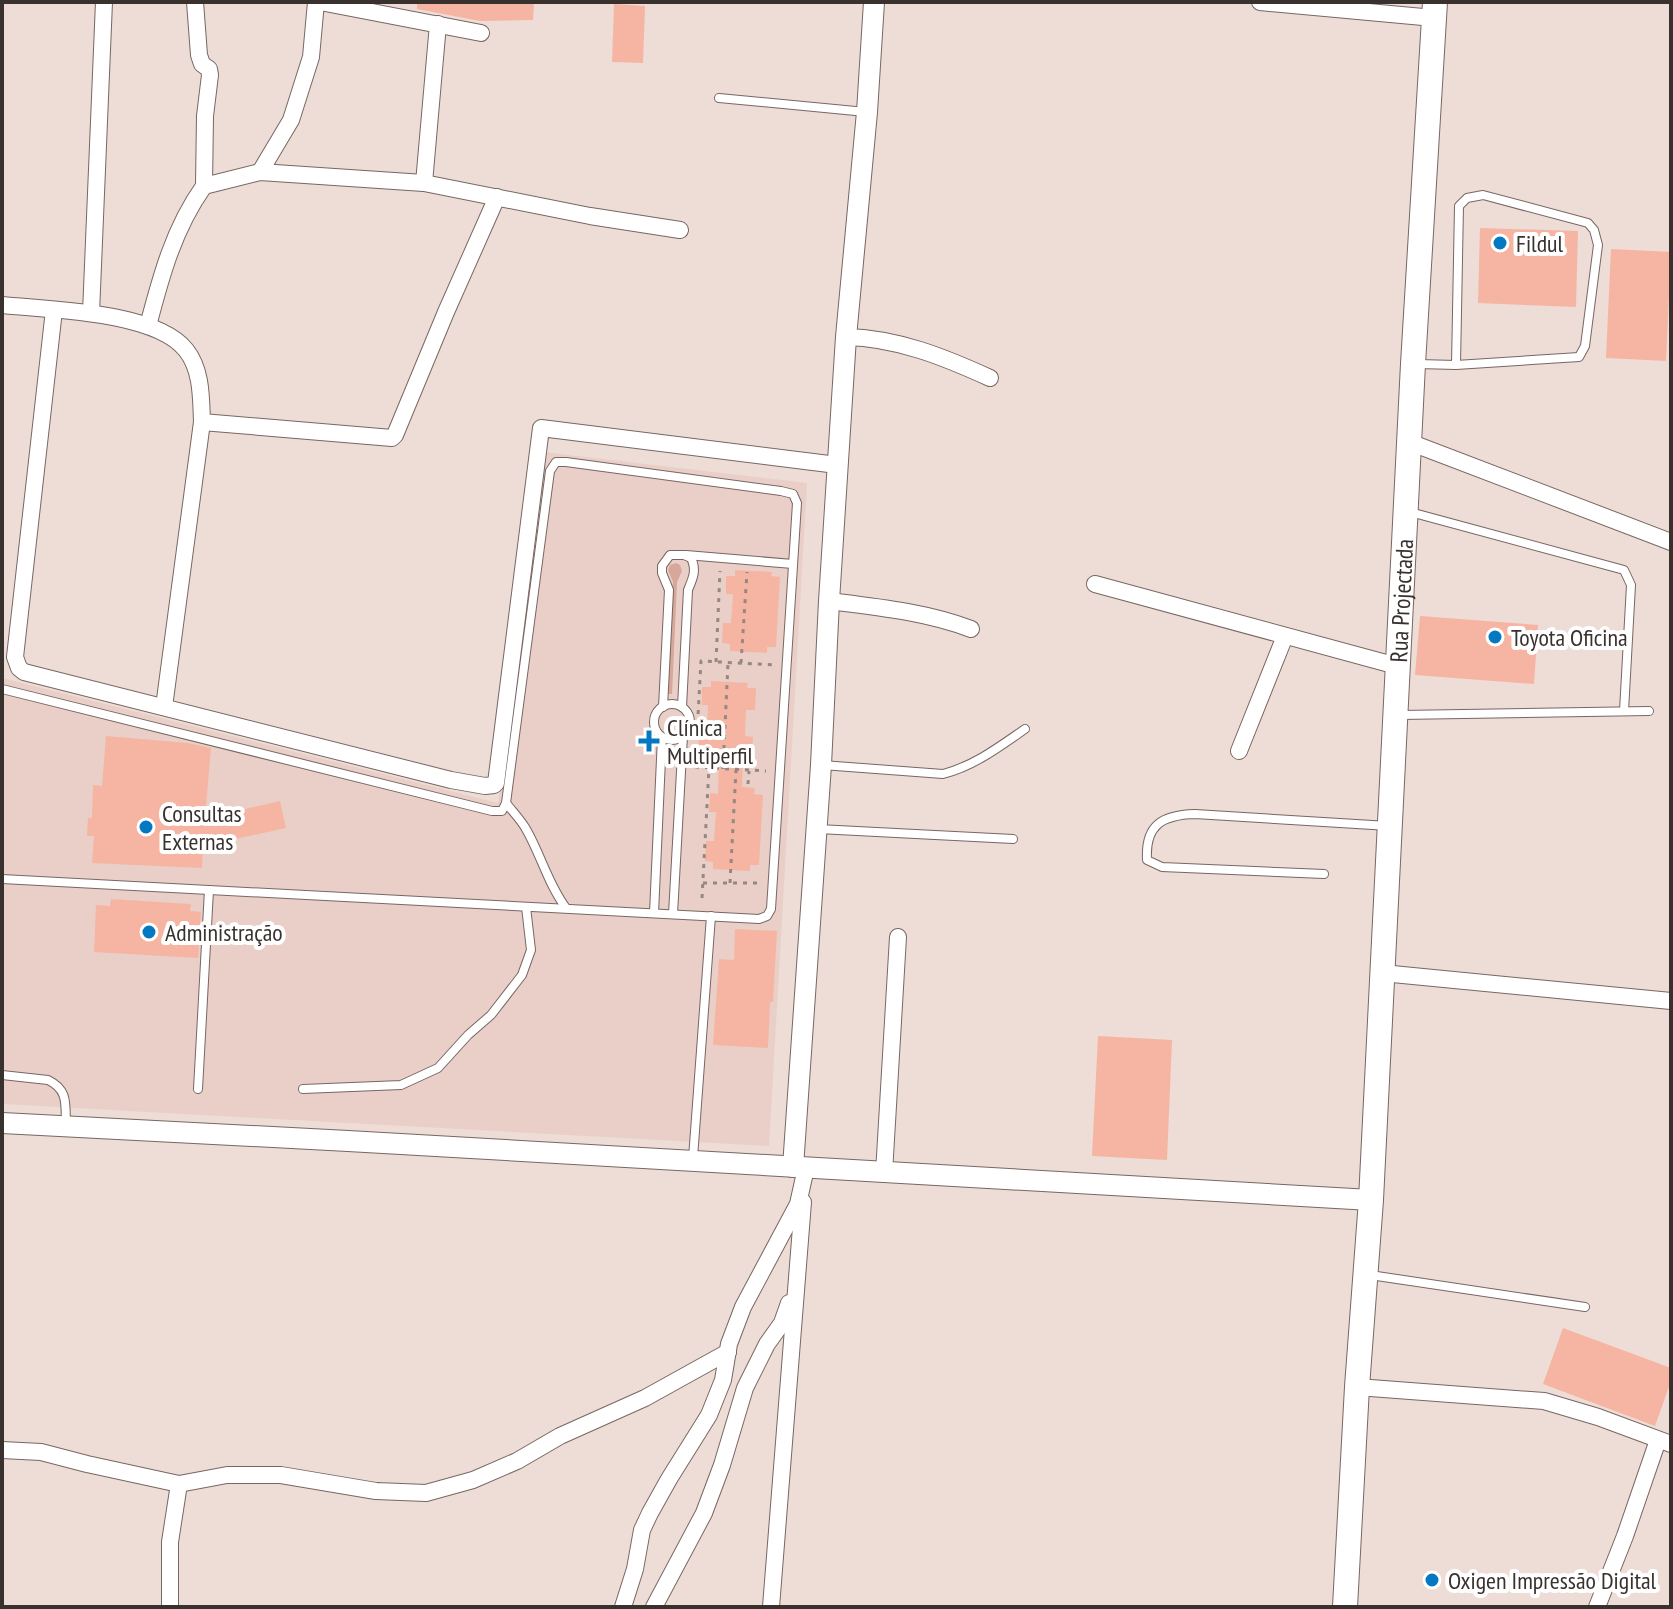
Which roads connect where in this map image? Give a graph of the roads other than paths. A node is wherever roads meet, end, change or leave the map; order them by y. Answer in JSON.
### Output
{"nodes":[{"id":1,"x":104,"y":2,"type":"edge"},
{"id":2,"x":195,"y":2,"type":"edge"},
{"id":3,"x":318,"y":2,"type":"edge"},
{"id":4,"x":874,"y":2,"type":"edge"},
{"id":5,"x":1260,"y":2,"type":"edge"},
{"id":6,"x":1434,"y":10,"type":"edge"},
{"id":7,"x":438,"y":24,"type":"junction"},
{"id":8,"x":481,"y":33,"type":"dead end"},
{"id":9,"x":719,"y":98,"type":"dead end"},
{"id":10,"x":867,"y":112,"type":"junction"},
{"id":11,"x":260,"y":172,"type":"junction"},
{"id":12,"x":424,"y":183,"type":"junction"},
{"id":13,"x":204,"y":186,"type":"junction"},
{"id":14,"x":497,"y":197,"type":"junction"},
{"id":15,"x":680,"y":230,"type":"dead end"},
{"id":16,"x":2,"y":305,"type":"edge"},
{"id":17,"x":54,"y":310,"type":"junction"},
{"id":18,"x":91,"y":313,"type":"junction"},
{"id":19,"x":148,"y":326,"type":"junction"},
{"id":20,"x":846,"y":337,"type":"junction"},
{"id":21,"x":1413,"y":364,"type":"junction"},
{"id":22,"x":1456,"y":365,"type":"junction"},
{"id":23,"x":990,"y":378,"type":"dead end"},
{"id":24,"x":202,"y":422,"type":"junction"},
{"id":25,"x":1409,"y":442,"type":"junction"},
{"id":26,"x":837,"y":465,"type":"junction"},
{"id":27,"x":1405,"y":511,"type":"junction"},
{"id":28,"x":1671,"y":542,"type":"edge"},
{"id":29,"x":684,"y":555,"type":"junction"},
{"id":30,"x":793,"y":564,"type":"junction"},
{"id":31,"x":1095,"y":584,"type":"dead end"},
{"id":32,"x":829,"y":601,"type":"junction"},
{"id":33,"x":971,"y":629,"type":"dead end"},
{"id":34,"x":1285,"y":636,"type":"junction"},
{"id":35,"x":1397,"y":666,"type":"junction"},
{"id":36,"x":2,"y":689,"type":"edge"},
{"id":37,"x":164,"y":707,"type":"junction"},
{"id":38,"x":663,"y":707,"type":"junction"},
{"id":39,"x":682,"y":707,"type":"junction"},
{"id":40,"x":1624,"y":711,"type":"junction"},
{"id":41,"x":1649,"y":711,"type":"dead end"},
{"id":42,"x":1395,"y":715,"type":"junction"},
{"id":43,"x":1025,"y":729,"type":"dead end"},
{"id":44,"x":683,"y":736,"type":"junction"},
{"id":45,"x":662,"y":737,"type":"junction"},
{"id":46,"x":1239,"y":751,"type":"dead end"},
{"id":47,"x":821,"y":765,"type":"junction"},
{"id":48,"x":506,"y":803,"type":"junction"},
{"id":49,"x":1389,"y":826,"type":"junction"},
{"id":50,"x":817,"y":829,"type":"junction"},
{"id":51,"x":1013,"y":839,"type":"dead end"},
{"id":52,"x":1324,"y":874,"type":"dead end"},
{"id":53,"x":2,"y":879,"type":"edge"},
{"id":54,"x":209,"y":890,"type":"junction"},
{"id":55,"x":526,"y":907,"type":"junction"},
{"id":56,"x":566,"y":908,"type":"junction"},
{"id":57,"x":654,"y":913,"type":"junction"},
{"id":58,"x":673,"y":914,"type":"junction"},
{"id":59,"x":711,"y":916,"type":"junction"},
{"id":60,"x":898,"y":937,"type":"dead end"},
{"id":61,"x":1382,"y":973,"type":"junction"},
{"id":62,"x":1671,"y":1001,"type":"edge"},
{"id":63,"x":2,"y":1075,"type":"edge"},
{"id":64,"x":198,"y":1089,"type":"dead end"},
{"id":65,"x":303,"y":1089,"type":"dead end"},
{"id":66,"x":2,"y":1123,"type":"edge"},
{"id":67,"x":66,"y":1128,"type":"junction"},
{"id":68,"x":693,"y":1161,"type":"junction"},
{"id":69,"x":799,"y":1168,"type":"junction"},
{"id":70,"x":884,"y":1173,"type":"junction"},
{"id":71,"x":1371,"y":1200,"type":"junction"},
{"id":72,"x":1365,"y":1274,"type":"junction"},
{"id":73,"x":797,"y":1275,"type":"junction"},
{"id":74,"x":1585,"y":1307,"type":"dead end"},
{"id":75,"x":728,"y":1352,"type":"junction"},
{"id":76,"x":1357,"y":1387,"type":"junction"},
{"id":77,"x":1664,"y":1442,"type":"edge"},
{"id":78,"x":2,"y":1450,"type":"edge"},
{"id":79,"x":179,"y":1484,"type":"junction"},
{"id":80,"x":170,"y":1607,"type":"edge"},
{"id":81,"x":623,"y":1607,"type":"edge"},
{"id":82,"x":654,"y":1607,"type":"edge"},
{"id":83,"x":771,"y":1607,"type":"edge"},
{"id":84,"x":1345,"y":1607,"type":"edge"},
{"id":85,"x":1597,"y":1607,"type":"edge"}],
"edges":[{"from":1,"to":18,"type":"street"},
{"from":2,"to":13,"type":"street"},
{"from":3,"to":7,"type":"street"},
{"from":3,"to":11,"type":"street"},
{"from":4,"to":10,"type":"street"},
{"from":5,"to":6,"type":"street"},
{"from":6,"to":21,"type":"main road","name":"Rua Projectada"},
{"from":7,"to":8,"type":"street"},
{"from":7,"to":12,"type":"street"},
{"from":9,"to":10,"type":"lane"},
{"from":10,"to":20,"type":"street"},
{"from":11,"to":12,"type":"street"},
{"from":11,"to":13,"type":"street"},
{"from":12,"to":14,"type":"street"},
{"from":13,"to":19,"type":"street"},
{"from":14,"to":15,"type":"street"},
{"from":14,"to":24,"type":"street"},
{"from":16,"to":17,"type":"street"},
{"from":17,"to":18,"type":"street"},
{"from":17,"to":37,"type":"street"},
{"from":18,"to":19,"type":"street"},
{"from":19,"to":24,"type":"street"},
{"from":20,"to":23,"type":"street"},
{"from":20,"to":26,"type":"street"},
{"from":21,"to":22,"type":"lane"},
{"from":21,"to":25,"type":"main road","name":"Rua Projectada"},
{"from":22,"to":22,"type":"lane"},
{"from":24,"to":37,"type":"street"},
{"from":25,"to":27,"type":"main road","name":"Rua Projectada"},
{"from":25,"to":28,"type":"street"},
{"from":26,"to":32,"type":"street"},
{"from":26,"to":37,"type":"street"},
{"from":27,"to":35,"type":"main road","name":"Rua Projectada"},
{"from":27,"to":40,"type":"lane"},
{"from":29,"to":30,"type":"lane"},
{"from":29,"to":38,"type":"lane"},
{"from":29,"to":39,"type":"lane"},
{"from":30,"to":48,"type":"lane"},
{"from":30,"to":59,"type":"lane"},
{"from":31,"to":34,"type":"street"},
{"from":32,"to":33,"type":"street"},
{"from":32,"to":47,"type":"street"},
{"from":34,"to":35,"type":"street"},
{"from":34,"to":46,"type":"street"},
{"from":35,"to":42,"type":"main road","name":"Rua Projectada"},
{"from":36,"to":48,"type":"lane"},
{"from":38,"to":39,"type":"lane"},
{"from":38,"to":45,"type":"lane"},
{"from":39,"to":44,"type":"lane"},
{"from":40,"to":41,"type":"lane"},
{"from":40,"to":42,"type":"lane"},
{"from":42,"to":49,"type":"main road","name":"Rua Projectada"},
{"from":43,"to":47,"type":"lane"},
{"from":44,"to":45,"type":"lane"},
{"from":44,"to":58,"type":"lane"},
{"from":45,"to":57,"type":"lane"},
{"from":47,"to":50,"type":"street"},
{"from":48,"to":56,"type":"lane"},
{"from":49,"to":52,"type":"lane"},
{"from":49,"to":61,"type":"main road","name":"Rua Projectada"},
{"from":50,"to":51,"type":"lane"},
{"from":50,"to":69,"type":"street"},
{"from":53,"to":54,"type":"lane"},
{"from":54,"to":55,"type":"lane"},
{"from":54,"to":64,"type":"lane"},
{"from":55,"to":56,"type":"lane"},
{"from":55,"to":65,"type":"lane"},
{"from":56,"to":57,"type":"lane"},
{"from":57,"to":58,"type":"lane"},
{"from":58,"to":59,"type":"lane"},
{"from":59,"to":68,"type":"lane"},
{"from":60,"to":70,"type":"street"},
{"from":61,"to":62,"type":"street"},
{"from":61,"to":71,"type":"main road","name":"Rua Projectada"},
{"from":63,"to":67,"type":"lane"},
{"from":66,"to":67,"type":"street"},
{"from":67,"to":68,"type":"street"},
{"from":68,"to":69,"type":"street"},
{"from":69,"to":70,"type":"street"},
{"from":69,"to":73,"type":"street"},
{"from":69,"to":75,"type":"street"},
{"from":70,"to":71,"type":"street"},
{"from":71,"to":72,"type":"main road","name":"Rua Projectada"},
{"from":72,"to":74,"type":"lane"},
{"from":72,"to":76,"type":"main road","name":"Rua Projectada"},
{"from":73,"to":82,"type":"street"},
{"from":73,"to":83,"type":"street"},
{"from":75,"to":79,"type":"street"},
{"from":75,"to":81,"type":"street"},
{"from":76,"to":77,"type":"street"},
{"from":76,"to":84,"type":"main road","name":"Rua Projectada"},
{"from":77,"to":85,"type":"street"},
{"from":78,"to":79,"type":"street"},
{"from":79,"to":80,"type":"street"}]}
